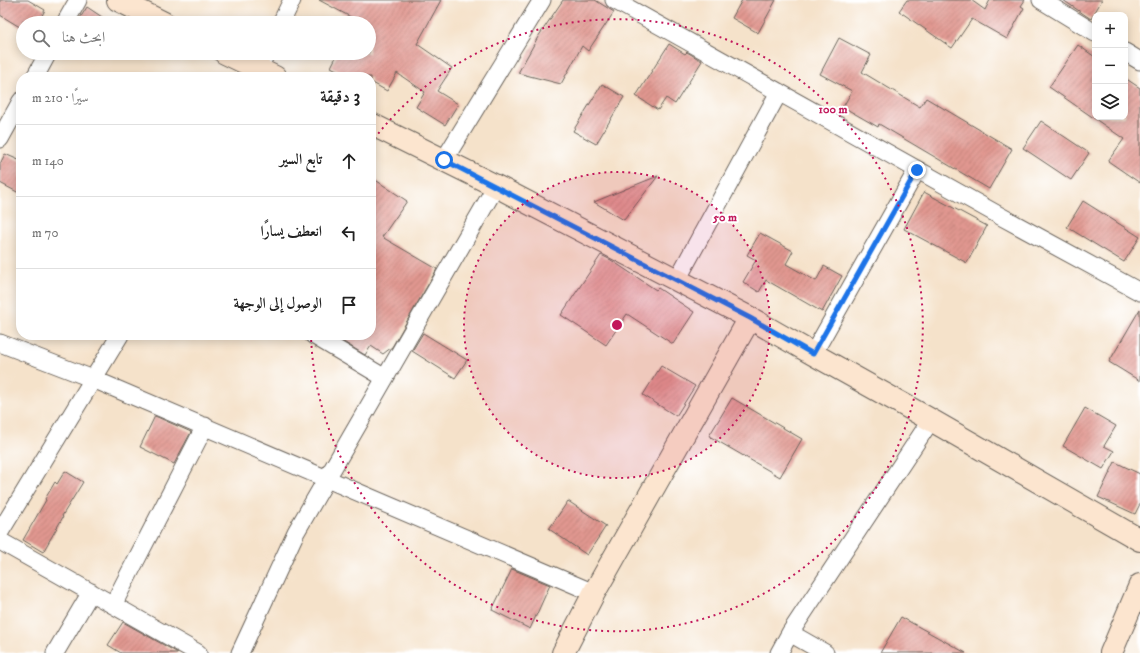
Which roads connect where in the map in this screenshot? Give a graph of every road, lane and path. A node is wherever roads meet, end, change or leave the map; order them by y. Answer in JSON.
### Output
{"nodes":[{"id":1,"x":78,"y":0,"type":"edge"},
{"id":2,"x":118,"y":0,"type":"edge"},
{"id":3,"x":292,"y":0,"type":"edge"},
{"id":4,"x":542,"y":0,"type":"edge"},
{"id":5,"x":614,"y":0,"type":"edge"},
{"id":6,"x":1041,"y":0,"type":"edge"},
{"id":7,"x":69,"y":16,"type":"edge"},
{"id":8,"x":150,"y":16,"type":"edge"},
{"id":9,"x":284,"y":16,"type":"edge"},
{"id":10,"x":1092,"y":31,"type":"edge"},
{"id":11,"x":1128,"y":54,"type":"edge"},
{"id":12,"x":44,"y":60,"type":"edge"},
{"id":13,"x":248,"y":60,"type":"edge"},
{"id":14,"x":1140,"y":61,"type":"edge"},
{"id":15,"x":267,"y":66,"type":"edge"},
{"id":16,"x":38,"y":72,"type":"edge"},
{"id":17,"x":779,"y":92,"type":"junction"},
{"id":18,"x":16,"y":110,"type":"edge"},
{"id":19,"x":376,"y":126,"type":"edge"},
{"id":20,"x":0,"y":139,"type":"edge"},
{"id":21,"x":444,"y":160,"type":"junction"},
{"id":22,"x":917,"y":170,"type":"junction"},
{"id":23,"x":496,"y":186,"type":"junction"},
{"id":24,"x":677,"y":280,"type":"junction"},
{"id":25,"x":1140,"y":292,"type":"edge"},
{"id":26,"x":750,"y":318,"type":"junction"},
{"id":27,"x":117,"y":340,"type":"edge"},
{"id":28,"x":321,"y":340,"type":"edge"},
{"id":29,"x":0,"y":343,"type":"edge"},
{"id":30,"x":813,"y":354,"type":"junction"},
{"id":31,"x":385,"y":378,"type":"junction"},
{"id":32,"x":93,"y":379,"type":"junction"},
{"id":33,"x":931,"y":420,"type":"junction"},
{"id":34,"x":205,"y":426,"type":"junction"},
{"id":35,"x":327,"y":478,"type":"junction"},
{"id":36,"x":0,"y":532,"type":"edge"},
{"id":37,"x":1140,"y":540,"type":"edge"},
{"id":38,"x":0,"y":541,"type":"edge"},
{"id":39,"x":1140,"y":585,"type":"edge"},
{"id":40,"x":91,"y":592,"type":"junction"},
{"id":41,"x":594,"y":593,"type":"junction"},
{"id":42,"x":113,"y":605,"type":"junction"},
{"id":43,"x":790,"y":633,"type":"junction"},
{"id":44,"x":55,"y":653,"type":"edge"},
{"id":45,"x":198,"y":653,"type":"edge"},
{"id":46,"x":240,"y":653,"type":"edge"},
{"id":47,"x":563,"y":653,"type":"edge"},
{"id":48,"x":779,"y":653,"type":"edge"},
{"id":49,"x":825,"y":653,"type":"edge"},
{"id":50,"x":1111,"y":653,"type":"edge"}],
"edges":[{"from":1,"to":7,"type":"street"},
{"from":2,"to":8,"type":"street"},
{"from":3,"to":9,"type":"street"},
{"from":4,"to":21,"type":"street"},
{"from":5,"to":17,"type":"street"},
{"from":6,"to":10,"type":"street"},
{"from":11,"to":14,"type":"street"},
{"from":12,"to":16,"type":"street"},
{"from":13,"to":15,"type":"street"},
{"from":17,"to":22,"type":"street"},
{"from":17,"to":24,"type":"street"},
{"from":18,"to":20,"type":"street"},
{"from":19,"to":21,"type":"street"},
{"from":21,"to":23,"type":"street"},
{"from":22,"to":25,"type":"street"},
{"from":22,"to":30,"type":"street"},
{"from":23,"to":24,"type":"street"},
{"from":23,"to":31,"type":"street"},
{"from":24,"to":26,"type":"street"},
{"from":26,"to":30,"type":"street"},
{"from":26,"to":41,"type":"street"},
{"from":27,"to":32,"type":"street"},
{"from":28,"to":31,"type":"street"},
{"from":29,"to":32,"type":"street"},
{"from":30,"to":33,"type":"street"},
{"from":31,"to":35,"type":"street"},
{"from":32,"to":34,"type":"street"},
{"from":32,"to":36,"type":"street"},
{"from":33,"to":37,"type":"street"},
{"from":33,"to":43,"type":"street"},
{"from":34,"to":35,"type":"street"},
{"from":34,"to":42,"type":"street"},
{"from":35,"to":41,"type":"street"},
{"from":35,"to":46,"type":"street"},
{"from":38,"to":40,"type":"street"},
{"from":39,"to":50,"type":"street"},
{"from":40,"to":42,"type":"street"},
{"from":40,"to":44,"type":"street"},
{"from":41,"to":47,"type":"street"},
{"from":42,"to":45,"type":"street"},
{"from":43,"to":48,"type":"street"},
{"from":43,"to":49,"type":"street"}]}
